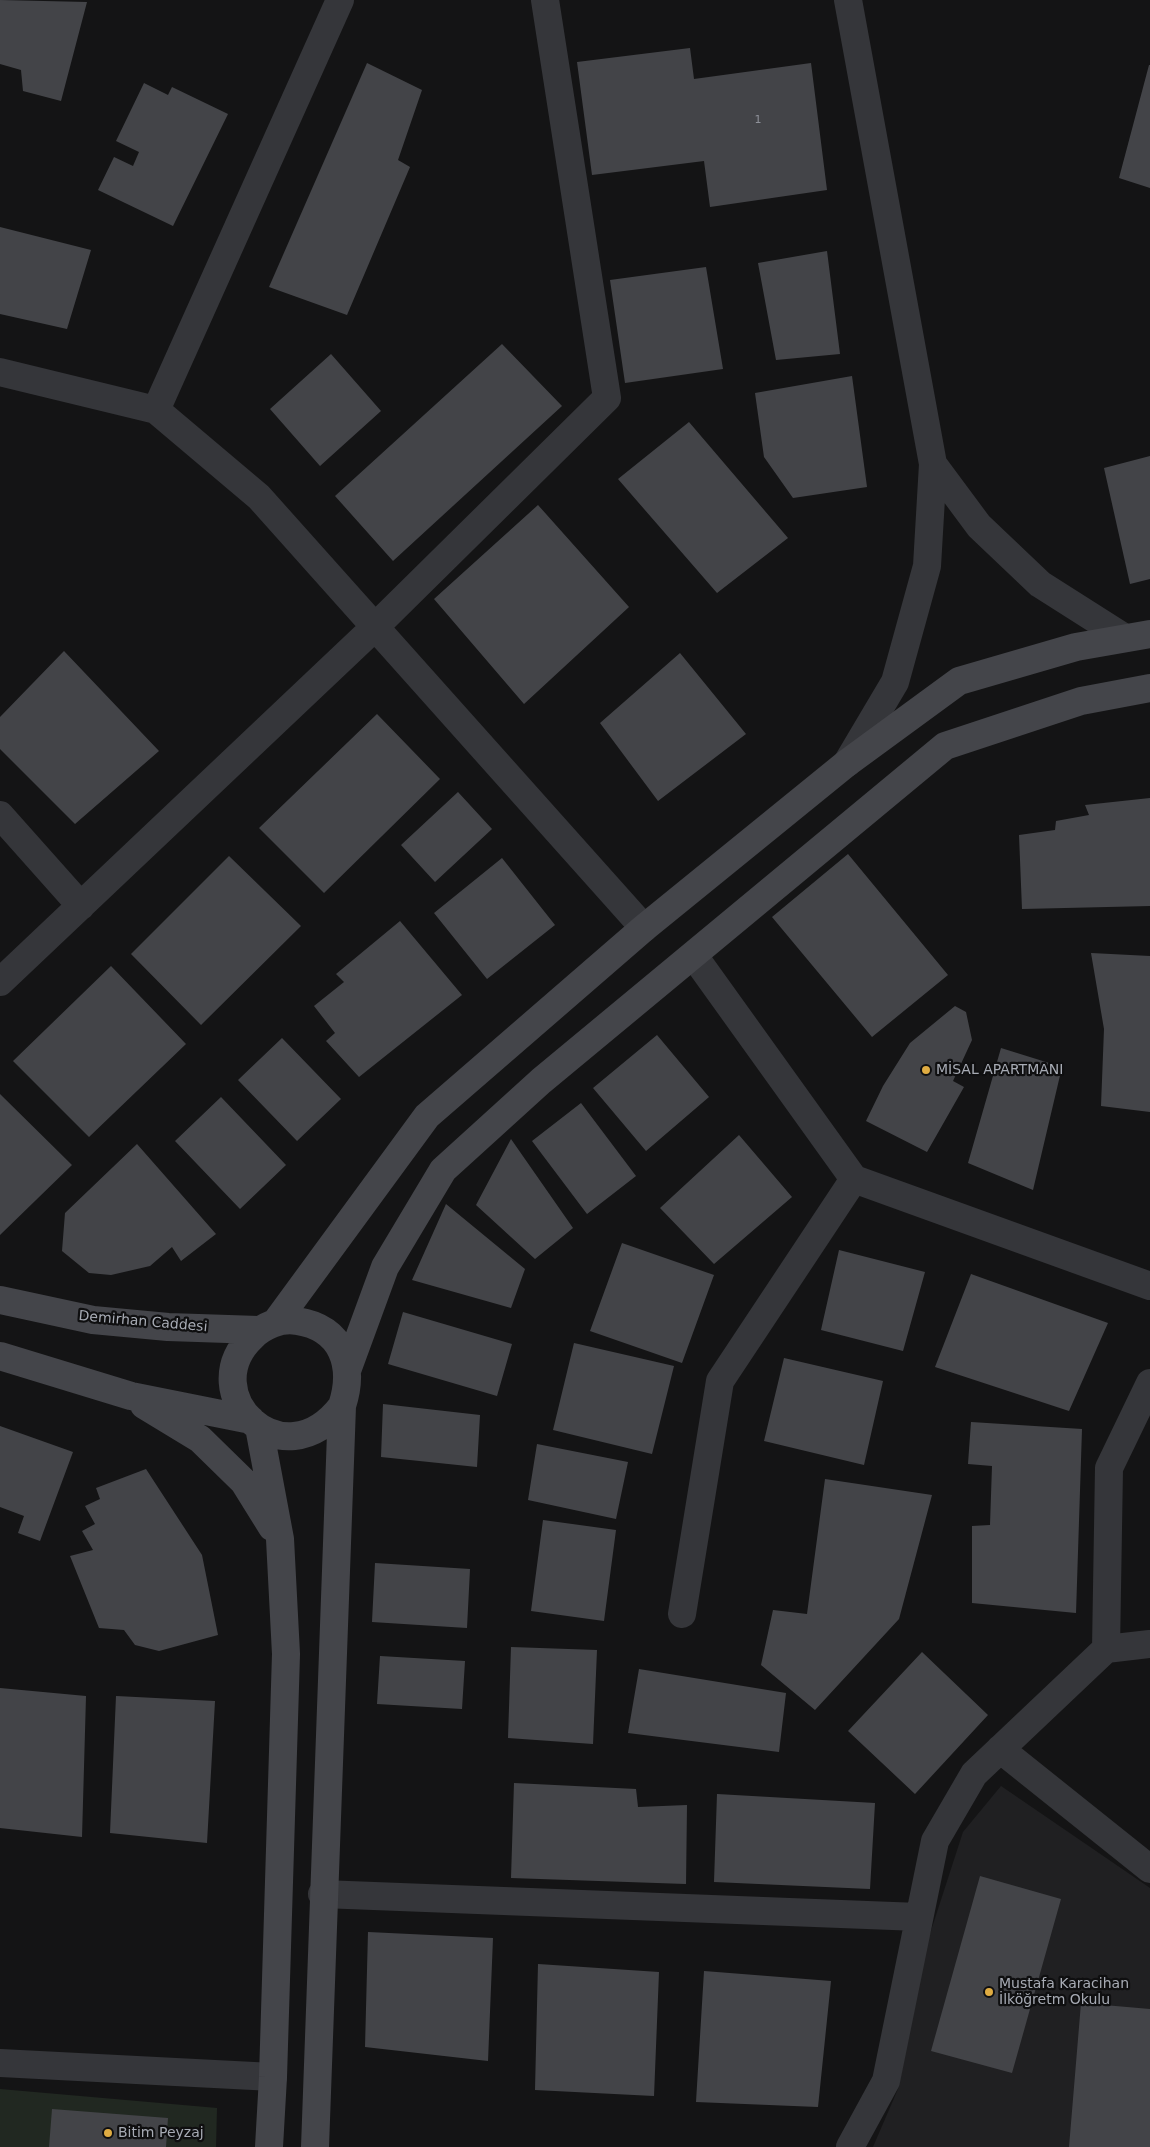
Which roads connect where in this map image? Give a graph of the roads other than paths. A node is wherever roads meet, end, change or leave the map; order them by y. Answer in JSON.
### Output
{"nodes":[{"id":1,"x":340,"y":0,"type":"edge"},
{"id":2,"x":545,"y":0,"type":"edge"},
{"id":3,"x":848,"y":0,"type":"edge"},
{"id":4,"x":0,"y":372,"type":"edge"},
{"id":5,"x":156,"y":410,"type":"junction"},
{"id":6,"x":933,"y":464,"type":"junction"},
{"id":7,"x":375,"y":627,"type":"junction"},
{"id":8,"x":1137,"y":636,"type":"edge"},
{"id":9,"x":1150,"y":688,"type":"edge"},
{"id":10,"x":847,"y":763,"type":"junction"},
{"id":11,"x":0,"y":815,"type":"edge"},
{"id":12,"x":81,"y":906,"type":"junction"},
{"id":13,"x":644,"y":928,"type":"junction"},
{"id":14,"x":694,"y":956,"type":"junction"},
{"id":15,"x":0,"y":982,"type":"edge"},
{"id":16,"x":854,"y":1179,"type":"junction"},
{"id":17,"x":1150,"y":1286,"type":"edge"},
{"id":18,"x":0,"y":1300,"type":"edge"},
{"id":19,"x":267,"y":1326,"type":"junction"},
{"id":20,"x":0,"y":1356,"type":"edge"},
{"id":21,"x":348,"y":1368,"type":"junction"},
{"id":22,"x":1150,"y":1383,"type":"edge"},
{"id":23,"x":130,"y":1396,"type":"junction"},
{"id":24,"x":342,"y":1406,"type":"junction"},
{"id":25,"x":255,"y":1424,"type":"junction"},
{"id":26,"x":280,"y":1539,"type":"junction"},
{"id":27,"x":682,"y":1614,"type":"dead end"},
{"id":28,"x":1150,"y":1644,"type":"edge"},
{"id":29,"x":1106,"y":1649,"type":"junction"},
{"id":30,"x":1000,"y":1749,"type":"junction"},
{"id":31,"x":1150,"y":1869,"type":"edge"},
{"id":32,"x":322,"y":1894,"type":"junction"},
{"id":33,"x":920,"y":1917,"type":"junction"},
{"id":34,"x":0,"y":2063,"type":"edge"},
{"id":35,"x":274,"y":2077,"type":"junction"},
{"id":36,"x":269,"y":2147,"type":"edge"},
{"id":37,"x":315,"y":2147,"type":"edge"},
{"id":38,"x":850,"y":2147,"type":"edge"}],
"edges":[{"from":1,"to":5,"type":"street"},
{"from":2,"to":7,"type":"street"},
{"from":3,"to":6,"type":"street"},
{"from":4,"to":5,"type":"street"},
{"from":5,"to":7,"type":"street"},
{"from":6,"to":8,"type":"street"},
{"from":6,"to":10,"type":"street"},
{"from":7,"to":12,"type":"street"},
{"from":7,"to":13,"type":"street"},
{"from":8,"to":10,"type":"main road"},
{"from":9,"to":14,"type":"main road"},
{"from":10,"to":13,"type":"main road"},
{"from":11,"to":12,"type":"street"},
{"from":12,"to":15,"type":"street"},
{"from":13,"to":19,"type":"main road"},
{"from":14,"to":16,"type":"street"},
{"from":14,"to":21,"type":"main road"},
{"from":16,"to":17,"type":"street"},
{"from":16,"to":27,"type":"street"},
{"from":18,"to":19,"type":"main road","name":"Demirhan Caddesi"},
{"from":19,"to":21,"type":"main road"},
{"from":19,"to":25,"type":"main road"},
{"from":20,"to":23,"type":"main road"},
{"from":21,"to":24,"type":"main road"},
{"from":22,"to":29,"type":"street"},
{"from":23,"to":25,"type":"main road"},
{"from":23,"to":26,"type":"main road"},
{"from":24,"to":25,"type":"main road"},
{"from":24,"to":32,"type":"main road"},
{"from":25,"to":26,"type":"main road"},
{"from":26,"to":35,"type":"main road"},
{"from":28,"to":29,"type":"street"},
{"from":29,"to":30,"type":"street"},
{"from":30,"to":31,"type":"street"},
{"from":30,"to":33,"type":"street"},
{"from":32,"to":33,"type":"street"},
{"from":32,"to":37,"type":"main road"},
{"from":33,"to":38,"type":"street"},
{"from":34,"to":35,"type":"street"},
{"from":35,"to":36,"type":"main road"}]}
